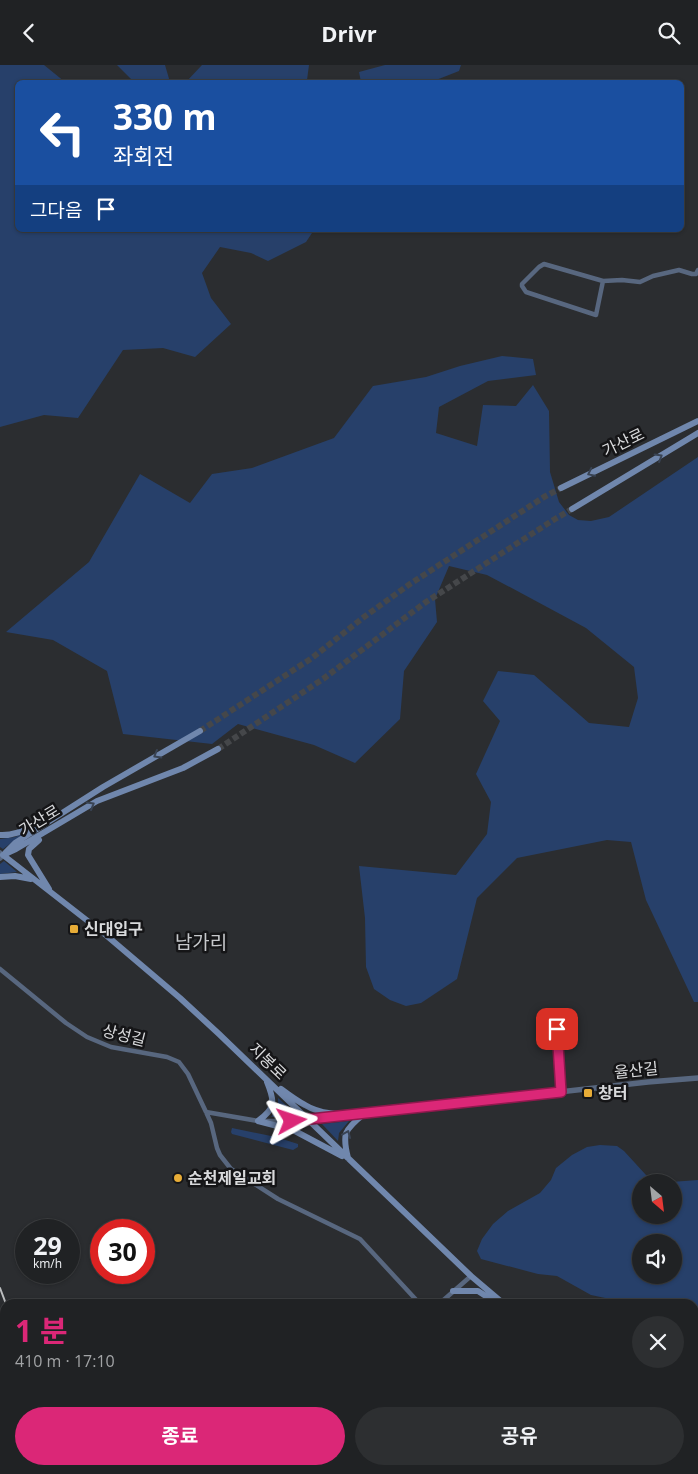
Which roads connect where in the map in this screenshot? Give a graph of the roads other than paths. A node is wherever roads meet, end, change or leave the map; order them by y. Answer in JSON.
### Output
{"nodes":[{"id":1,"x":698,"y":270,"type":"edge"},
{"id":2,"x":603,"y":281,"type":"junction"},
{"id":3,"x":698,"y":421,"type":"edge"},
{"id":4,"x":698,"y":433,"type":"edge"},
{"id":5,"x":561,"y":488,"type":"tunnel mouth"},
{"id":6,"x":572,"y":509,"type":"tunnel mouth"},
{"id":7,"x":200,"y":731,"type":"tunnel mouth"},
{"id":8,"x":218,"y":749,"type":"tunnel mouth"},
{"id":9,"x":68,"y":814,"type":"junction"},
{"id":10,"x":0,"y":835,"type":"edge"},
{"id":11,"x":1,"y":855,"type":"edge"},
{"id":12,"x":0,"y":877,"type":"edge"},
{"id":13,"x":33,"y":879,"type":"junction"},
{"id":14,"x":52,"y":894,"type":"junction"},
{"id":15,"x":0,"y":969,"type":"edge"},
{"id":16,"x":557,"y":1029,"type":"dead end"},
{"id":17,"x":266,"y":1078,"type":"junction"},
{"id":18,"x":698,"y":1079,"type":"edge"},
{"id":19,"x":561,"y":1092,"type":"junction"},
{"id":20,"x":206,"y":1112,"type":"junction"},
{"id":21,"x":365,"y":1114,"type":"junction"},
{"id":22,"x":308,"y":1119,"type":"junction"},
{"id":23,"x":258,"y":1121,"type":"junction"},
{"id":24,"x":348,"y":1159,"type":"junction"},
{"id":25,"x":471,"y":1276,"type":"junction"},
{"id":26,"x":453,"y":1291,"type":"junction"},
{"id":27,"x":415,"y":1299,"type":"edge"},
{"id":28,"x":444,"y":1299,"type":"edge"},
{"id":29,"x":490,"y":1299,"type":"edge"},
{"id":30,"x":498,"y":1299,"type":"edge"}],
"edges":[{"from":1,"to":2,"type":"street"},
{"from":2,"to":2,"type":"street"},
{"from":3,"to":5,"type":"main road","name":"가산로","one_way":true},
{"from":6,"to":4,"type":"main road","name":"가산로","one_way":true},
{"from":7,"to":9,"type":"main road","name":"가산로","one_way":true},
{"from":9,"to":8,"type":"main road","name":"가산로","one_way":true},
{"from":9,"to":10,"type":"main road"},
{"from":9,"to":11,"type":"main road","name":"가산로"},
{"from":9,"to":14,"type":"main road"},
{"from":11,"to":13,"type":"main road","name":"지봉로"},
{"from":12,"to":13,"type":"main road"},
{"from":13,"to":14,"type":"main road","name":"지봉로"},
{"from":14,"to":17,"type":"main road","name":"지봉로"},
{"from":15,"to":20,"type":"street","name":"상성길"},
{"from":16,"to":19,"type":"street"},
{"from":17,"to":21,"type":"main road"},
{"from":17,"to":22,"type":"main road","name":"지봉로"},
{"from":17,"to":23,"type":"main road"},
{"from":18,"to":19,"type":"street","name":"율산길"},
{"from":19,"to":21,"type":"street","name":"율산길"},
{"from":20,"to":23,"type":"street"},
{"from":20,"to":27,"type":"street","name":"상성길"},
{"from":21,"to":22,"type":"street","name":"율산길"},
{"from":24,"to":21,"type":"main road","one_way":true},
{"from":22,"to":23,"type":"street"},
{"from":22,"to":24,"type":"main road","name":"지봉로"},
{"from":23,"to":24,"type":"main road"},
{"from":24,"to":25,"type":"main road","name":"지봉로"},
{"from":25,"to":26,"type":"street"},
{"from":25,"to":30,"type":"main road","name":"지봉로"},
{"from":26,"to":28,"type":"street"},
{"from":26,"to":29,"type":"main road"}]}
